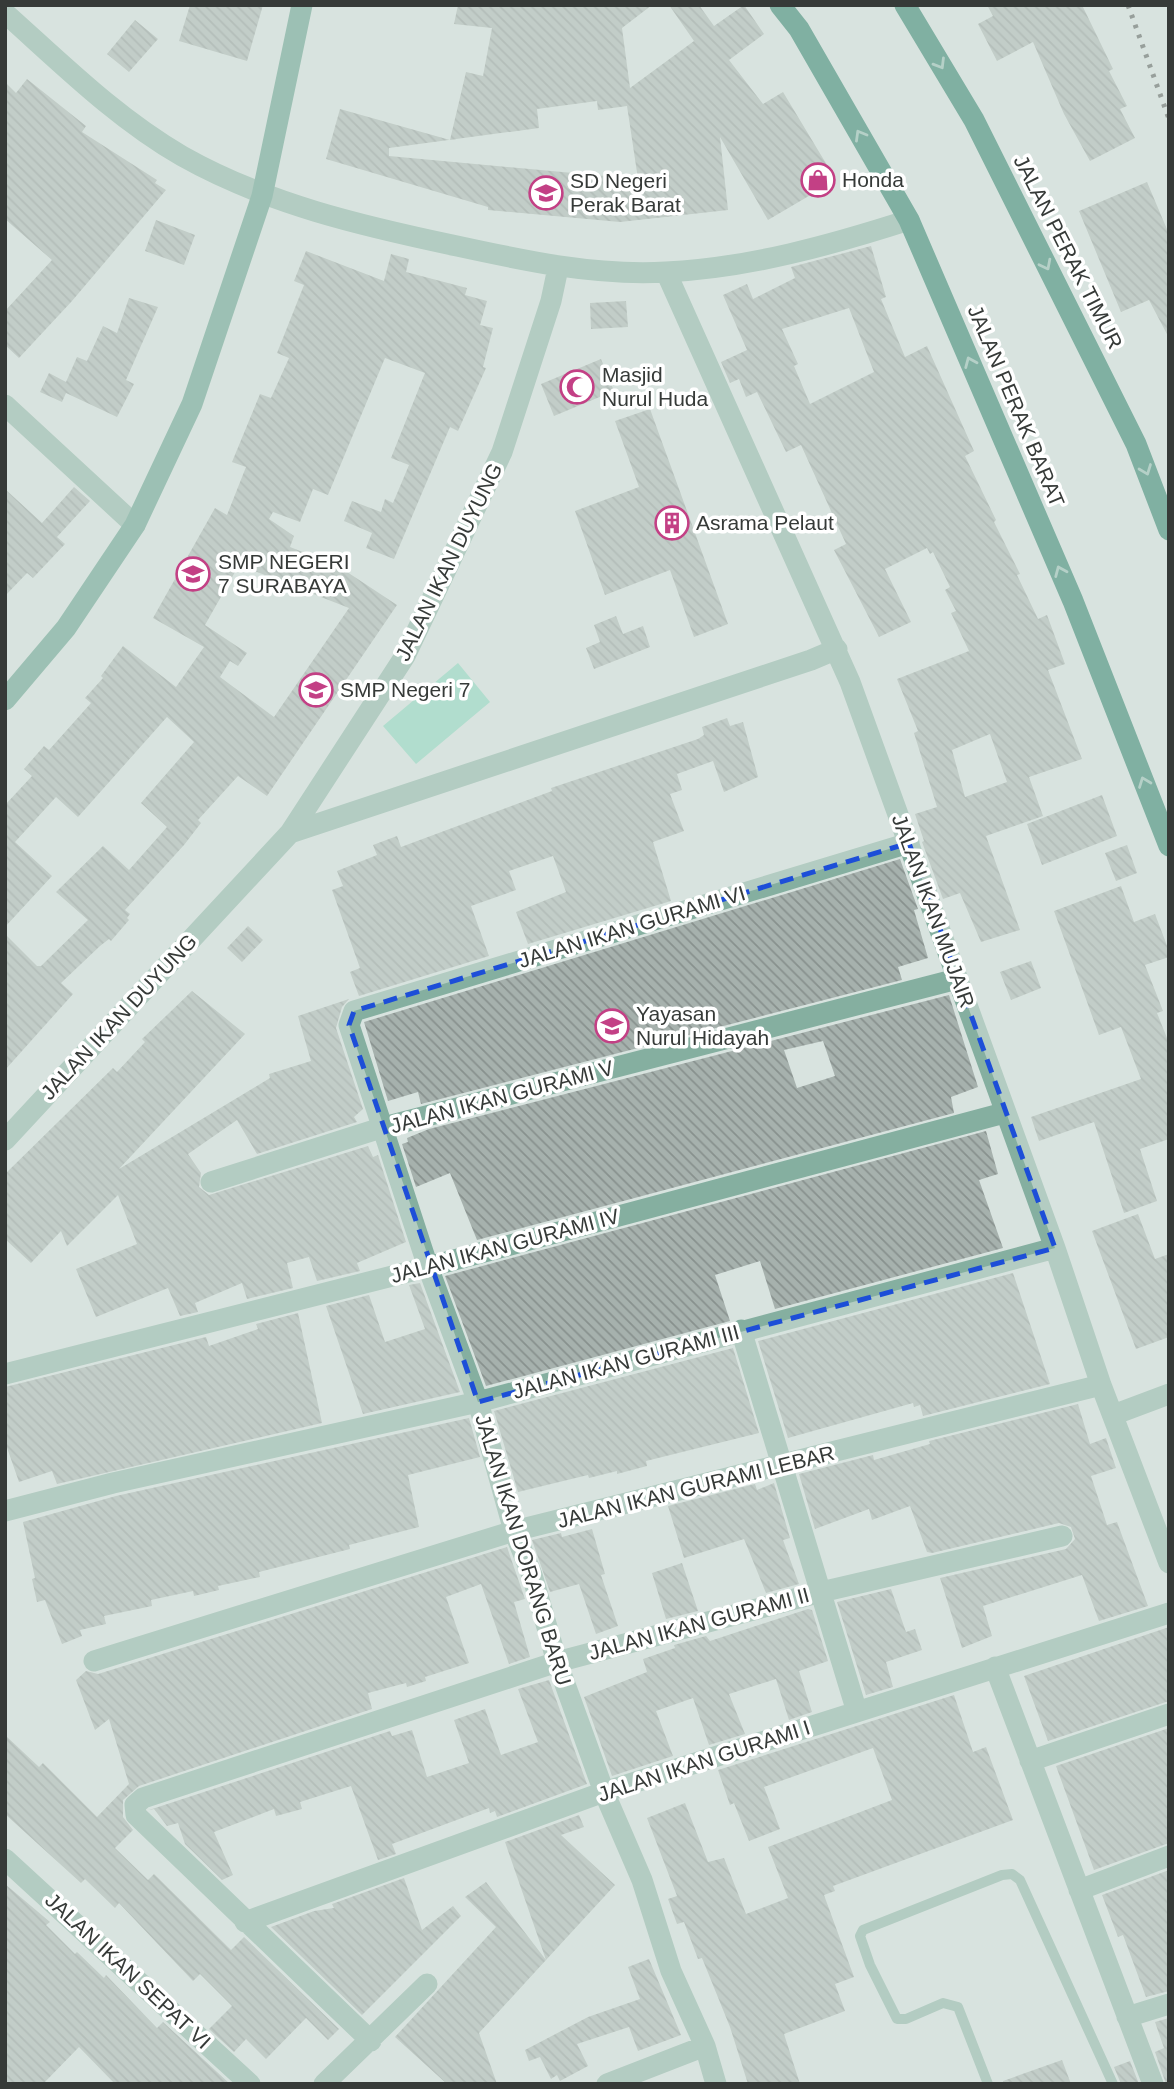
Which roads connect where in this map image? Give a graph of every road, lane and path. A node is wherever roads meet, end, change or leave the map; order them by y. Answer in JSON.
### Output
{"nodes":[{"id":1,"x":302,"y":5,"type":"edge"},
{"id":2,"x":780,"y":5,"type":"edge"},
{"id":3,"x":905,"y":5,"type":"edge"},
{"id":4,"x":5,"y":13,"type":"edge"},
{"id":5,"x":262,"y":195,"type":"junction"},
{"id":6,"x":909,"y":220,"type":"junction"},
{"id":7,"x":558,"y":268,"type":"junction"},
{"id":8,"x":666,"y":272,"type":"junction"},
{"id":9,"x":5,"y":405,"type":"edge"},
{"id":10,"x":135,"y":525,"type":"junction"},
{"id":11,"x":1169,"y":530,"type":"edge"},
{"id":12,"x":837,"y":649,"type":"junction"},
{"id":13,"x":5,"y":700,"type":"edge"},
{"id":14,"x":1164,"y":825,"type":"edge"},
{"id":15,"x":290,"y":833,"type":"junction"},
{"id":16,"x":909,"y":843,"type":"junction"},
{"id":17,"x":1169,"y":846,"type":"edge"},
{"id":18,"x":957,"y":979,"type":"junction"},
{"id":19,"x":354,"y":1011,"type":"joint"},
{"id":20,"x":1004,"y":1113,"type":"junction"},
{"id":21,"x":384,"y":1128,"type":"junction"},
{"id":22,"x":5,"y":1140,"type":"edge"},
{"id":23,"x":211,"y":1182,"type":"dead end"},
{"id":24,"x":1055,"y":1248,"type":"junction"},
{"id":25,"x":428,"y":1267,"type":"junction"},
{"id":26,"x":741,"y":1330,"type":"junction"},
{"id":27,"x":5,"y":1374,"type":"edge"},
{"id":28,"x":1101,"y":1385,"type":"junction"},
{"id":29,"x":1169,"y":1394,"type":"edge"},
{"id":30,"x":478,"y":1402,"type":"junction"},
{"id":31,"x":1113,"y":1415,"type":"junction"},
{"id":32,"x":781,"y":1467,"type":"junction"},
{"id":33,"x":5,"y":1511,"type":"edge"},
{"id":34,"x":514,"y":1531,"type":"junction"},
{"id":35,"x":1062,"y":1536,"type":"dead end"},
{"id":36,"x":1169,"y":1563,"type":"edge"},
{"id":37,"x":821,"y":1592,"type":"junction"},
{"id":38,"x":1169,"y":1613,"type":"edge"},
{"id":39,"x":94,"y":1661,"type":"dead end"},
{"id":40,"x":557,"y":1662,"type":"junction"},
{"id":41,"x":995,"y":1667,"type":"junction"},
{"id":42,"x":857,"y":1712,"type":"junction"},
{"id":43,"x":1169,"y":1714,"type":"edge"},
{"id":44,"x":1030,"y":1761,"type":"junction"},
{"id":45,"x":604,"y":1792,"type":"junction"},
{"id":46,"x":1169,"y":1856,"type":"edge"},
{"id":47,"x":5,"y":1859,"type":"edge"},
{"id":48,"x":1079,"y":1891,"type":"junction"},
{"id":49,"x":244,"y":1922,"type":"junction"},
{"id":50,"x":427,"y":1984,"type":"dead end"},
{"id":51,"x":1169,"y":2004,"type":"edge"},
{"id":52,"x":1127,"y":2017,"type":"junction"},
{"id":53,"x":371,"y":2041,"type":"junction"},
{"id":54,"x":705,"y":2046,"type":"junction"},
{"id":55,"x":250,"y":2084,"type":"edge"},
{"id":56,"x":324,"y":2084,"type":"edge"},
{"id":57,"x":607,"y":2084,"type":"edge"},
{"id":58,"x":716,"y":2084,"type":"edge"},
{"id":59,"x":988,"y":2084,"type":"edge"},
{"id":60,"x":1113,"y":2084,"type":"edge"},
{"id":61,"x":1153,"y":2084,"type":"edge"}],
"edges":[{"from":1,"to":5,"type":"street"},
{"from":6,"to":2,"type":"highway","name":"JALAN PERAK BARAT","one_way":true},
{"from":3,"to":11,"type":"highway","name":"JALAN PERAK TIMUR","one_way":true},
{"from":4,"to":5,"type":"street"},
{"from":5,"to":7,"type":"street"},
{"from":5,"to":10,"type":"street"},
{"from":6,"to":8,"type":"street"},
{"from":14,"to":6,"type":"highway","name":"JALAN PERAK BARAT","one_way":true},
{"from":7,"to":8,"type":"street"},
{"from":7,"to":15,"type":"street","name":"JALAN IKAN DUYUNG"},
{"from":8,"to":12,"type":"street","name":"JALAN IKAN MUJAIR"},
{"from":9,"to":10,"type":"street"},
{"from":10,"to":13,"type":"street"},
{"from":12,"to":15,"type":"street","name":"JALAN IKAN DUYUNG"},
{"from":12,"to":16,"type":"street","name":"JALAN IKAN MUJAIR"},
{"from":14,"to":17,"type":"highway","name":"JALAN PERAK BARAT"},
{"from":15,"to":22,"type":"street","name":"JALAN IKAN DUYUNG"},
{"from":16,"to":18,"type":"street","name":"JALAN IKAN MUJAIR"},
{"from":16,"to":19,"type":"street","name":"JALAN IKAN GURAMI VI"},
{"from":18,"to":20,"type":"street","name":"JALAN IKAN MUJAIR"},
{"from":18,"to":21,"type":"street","name":"JALAN IKAN GURAMI V"},
{"from":19,"to":21,"type":"street","name":"JALAN IKAN DORANG BARU"},
{"from":20,"to":24,"type":"street","name":"JALAN IKAN MUJAIR"},
{"from":20,"to":25,"type":"street","name":"JALAN IKAN GURAMI IV"},
{"from":21,"to":23,"type":"street","name":"JALAN IKAN GURAMI V"},
{"from":21,"to":25,"type":"street","name":"JALAN IKAN DORANG BARU"},
{"from":24,"to":26,"type":"street","name":"JALAN IKAN GURAMI III"},
{"from":24,"to":28,"type":"street","name":"JALAN IKAN MUJAIR"},
{"from":25,"to":27,"type":"street","name":"JALAN IKAN GURAMI IV"},
{"from":25,"to":30,"type":"street","name":"JALAN IKAN DORANG BARU"},
{"from":26,"to":30,"type":"street","name":"JALAN IKAN GURAMI III"},
{"from":26,"to":32,"type":"street"},
{"from":28,"to":31,"type":"street","name":"JALAN IKAN MUJAIR"},
{"from":28,"to":32,"type":"street","name":"JALAN IKAN GURAMI LEBAR"},
{"from":29,"to":31,"type":"street"},
{"from":30,"to":33,"type":"street","name":"JALAN IKAN GURAMI III"},
{"from":30,"to":34,"type":"street","name":"JALAN IKAN DORANG BARU"},
{"from":31,"to":36,"type":"street","name":"JALAN IKAN MUJAIR"},
{"from":32,"to":34,"type":"street","name":"JALAN IKAN GURAMI LEBAR"},
{"from":32,"to":37,"type":"street"},
{"from":34,"to":39,"type":"street","name":"JALAN IKAN GURAMI LEBAR"},
{"from":34,"to":40,"type":"street","name":"JALAN IKAN DORANG BARU"},
{"from":35,"to":37,"type":"street","name":"JALAN IKAN GURAMI II"},
{"from":37,"to":40,"type":"street","name":"JALAN IKAN GURAMI II"},
{"from":37,"to":42,"type":"street"},
{"from":38,"to":41,"type":"street","name":"JALAN IKAN GURAMI I"},
{"from":40,"to":45,"type":"street","name":"JALAN IKAN DORANG BARU"},
{"from":40,"to":49,"type":"street","name":"JALAN IKAN GURAMI II"},
{"from":41,"to":42,"type":"street","name":"JALAN IKAN GURAMI I"},
{"from":41,"to":44,"type":"street"},
{"from":42,"to":45,"type":"street","name":"JALAN IKAN GURAMI I"},
{"from":43,"to":44,"type":"street"},
{"from":44,"to":48,"type":"street"},
{"from":45,"to":49,"type":"street","name":"JALAN IKAN GURAMI I"},
{"from":45,"to":54,"type":"street","name":"JALAN IKAN DORANG BARU"},
{"from":46,"to":48,"type":"street"},
{"from":47,"to":55,"type":"street","name":"JALAN IKAN SEPAT VI"},
{"from":48,"to":52,"type":"street"},
{"from":49,"to":53,"type":"street"},
{"from":50,"to":53,"type":"street"},
{"from":51,"to":52,"type":"street"},
{"from":52,"to":61,"type":"street"},
{"from":53,"to":56,"type":"street"},
{"from":54,"to":57,"type":"street"},
{"from":54,"to":58,"type":"street","name":"JALAN IKAN DORANG BARU"},
{"from":59,"to":60,"type":"lane"}]}
